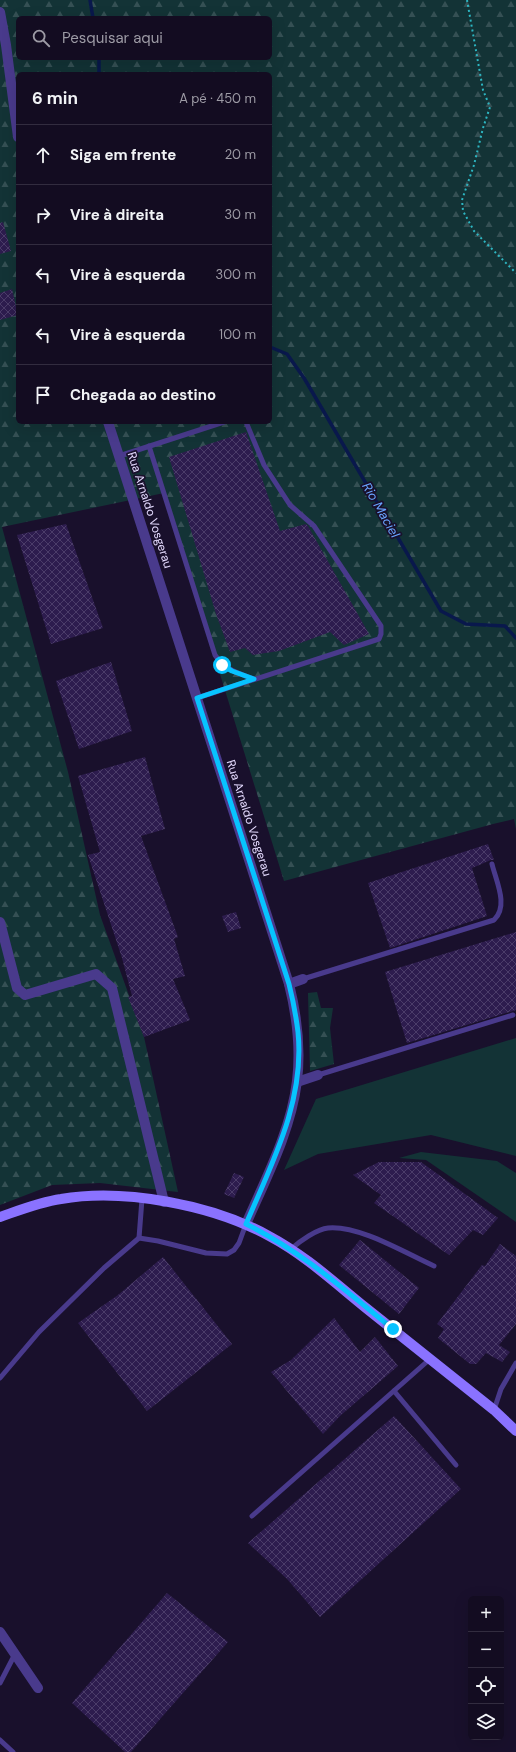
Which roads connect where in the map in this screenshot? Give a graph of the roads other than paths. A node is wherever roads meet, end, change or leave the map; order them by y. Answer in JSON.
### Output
{"nodes":[{"id":1,"x":0,"y":12,"type":"edge"},
{"id":2,"x":16,"y":121,"type":"edge"},
{"id":3,"x":109,"y":424,"type":"edge"},
{"id":4,"x":218,"y":424,"type":"edge"},
{"id":5,"x":247,"y":424,"type":"edge"},
{"id":6,"x":150,"y":446,"type":"junction"},
{"id":7,"x":119,"y":456,"type":"junction"},
{"id":8,"x":254,"y":679,"type":"junction"},
{"id":9,"x":197,"y":698,"type":"junction"},
{"id":10,"x":492,"y":864,"type":"dead end"},
{"id":11,"x":0,"y":922,"type":"edge"},
{"id":12,"x":303,"y":979,"type":"joint"},
{"id":13,"x":289,"y":984,"type":"junction"},
{"id":14,"x":514,"y":1015,"type":"dead end"},
{"id":15,"x":318,"y":1075,"type":"joint"},
{"id":16,"x":297,"y":1082,"type":"junction"},
{"id":17,"x":142,"y":1199,"type":"junction"},
{"id":18,"x":164,"y":1202,"type":"junction"},
{"id":19,"x":0,"y":1217,"type":"edge"},
{"id":20,"x":246,"y":1224,"type":"junction"},
{"id":21,"x":139,"y":1238,"type":"junction"},
{"id":22,"x":291,"y":1249,"type":"junction"},
{"id":23,"x":434,"y":1266,"type":"dead end"},
{"id":24,"x":430,"y":1359,"type":"junction"},
{"id":25,"x":516,"y":1363,"type":"edge"},
{"id":26,"x":0,"y":1378,"type":"edge"},
{"id":27,"x":394,"y":1391,"type":"junction"},
{"id":28,"x":494,"y":1410,"type":"junction"},
{"id":29,"x":516,"y":1431,"type":"edge"},
{"id":30,"x":456,"y":1465,"type":"dead end"},
{"id":31,"x":252,"y":1516,"type":"dead end"},
{"id":32,"x":0,"y":1632,"type":"edge"},
{"id":33,"x":15,"y":1654,"type":"junction"},
{"id":34,"x":0,"y":1683,"type":"edge"},
{"id":35,"x":38,"y":1688,"type":"dead end"},
{"id":36,"x":0,"y":1740,"type":"edge"},
{"id":37,"x":13,"y":1752,"type":"edge"}],
"edges":[{"from":1,"to":2,"type":"street"},
{"from":3,"to":7,"type":"street","name":"Rua Arnaldo Vosgerau"},
{"from":4,"to":6,"type":"lane"},
{"from":5,"to":8,"type":"lane"},
{"from":6,"to":7,"type":"lane"},
{"from":6,"to":8,"type":"lane"},
{"from":7,"to":9,"type":"street","name":"Rua Arnaldo Vosgerau"},
{"from":8,"to":9,"type":"lane"},
{"from":9,"to":13,"type":"street","name":"Rua Arnaldo Vosgerau"},
{"from":10,"to":12,"type":"lane"},
{"from":11,"to":18,"type":"street"},
{"from":12,"to":13,"type":"street"},
{"from":13,"to":16,"type":"street","name":"Rua Arnaldo Vosgerau"},
{"from":14,"to":15,"type":"lane"},
{"from":15,"to":16,"type":"street"},
{"from":16,"to":20,"type":"street","name":"Rua Arnaldo Vosgerau"},
{"from":17,"to":18,"type":"main road"},
{"from":17,"to":19,"type":"main road"},
{"from":17,"to":21,"type":"lane"},
{"from":18,"to":20,"type":"main road"},
{"from":20,"to":21,"type":"lane"},
{"from":20,"to":22,"type":"main road"},
{"from":21,"to":26,"type":"lane"},
{"from":22,"to":23,"type":"lane"},
{"from":22,"to":24,"type":"main road"},
{"from":24,"to":27,"type":"lane"},
{"from":24,"to":28,"type":"main road"},
{"from":25,"to":28,"type":"lane"},
{"from":27,"to":30,"type":"lane"},
{"from":27,"to":31,"type":"lane"},
{"from":28,"to":29,"type":"main road"},
{"from":32,"to":33,"type":"street"},
{"from":33,"to":34,"type":"lane"},
{"from":33,"to":35,"type":"street"},
{"from":36,"to":37,"type":"lane"}]}
